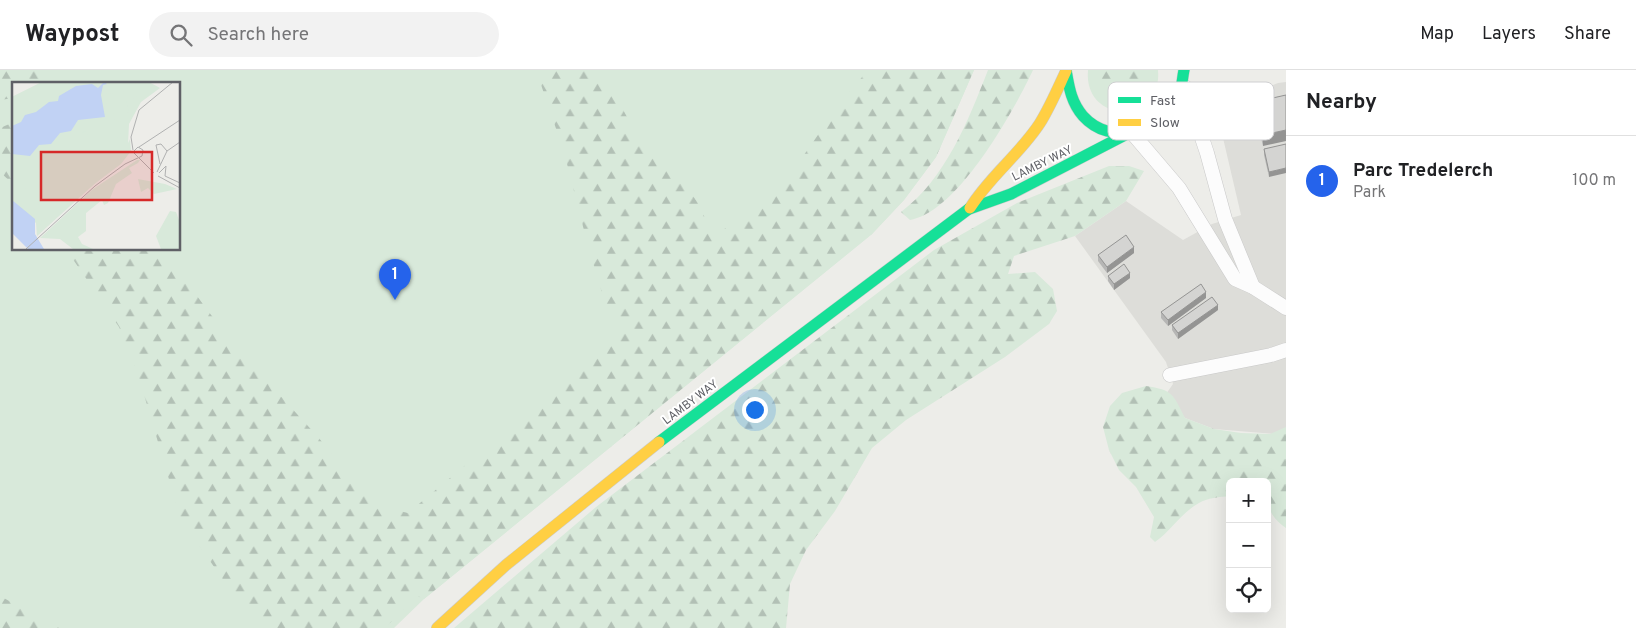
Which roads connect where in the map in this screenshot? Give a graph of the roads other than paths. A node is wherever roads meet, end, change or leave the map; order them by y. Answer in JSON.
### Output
{"nodes":[{"id":1,"x":1066,"y":70,"type":"edge"},
{"id":2,"x":1108,"y":131,"type":"edge"},
{"id":3,"x":1119,"y":140,"type":"edge"},
{"id":4,"x":1135,"y":140,"type":"edge"},
{"id":5,"x":1203,"y":140,"type":"edge"},
{"id":6,"x":969,"y":209,"type":"junction"},
{"id":7,"x":1253,"y":287,"type":"junction"},
{"id":8,"x":1286,"y":308,"type":"edge"},
{"id":9,"x":1286,"y":350,"type":"edge"},
{"id":10,"x":1170,"y":375,"type":"dead end"},
{"id":11,"x":437,"y":628,"type":"edge"}],
"edges":[{"from":1,"to":2,"type":"street"},
{"from":1,"to":6,"type":"street","name":"LAMBY WAY"},
{"from":3,"to":6,"type":"street","name":"LAMBY WAY"},
{"from":4,"to":7,"type":"lane"},
{"from":5,"to":7,"type":"lane"},
{"from":6,"to":11,"type":"street","name":"LAMBY WAY"},
{"from":7,"to":8,"type":"lane"},
{"from":9,"to":10,"type":"lane"}]}
